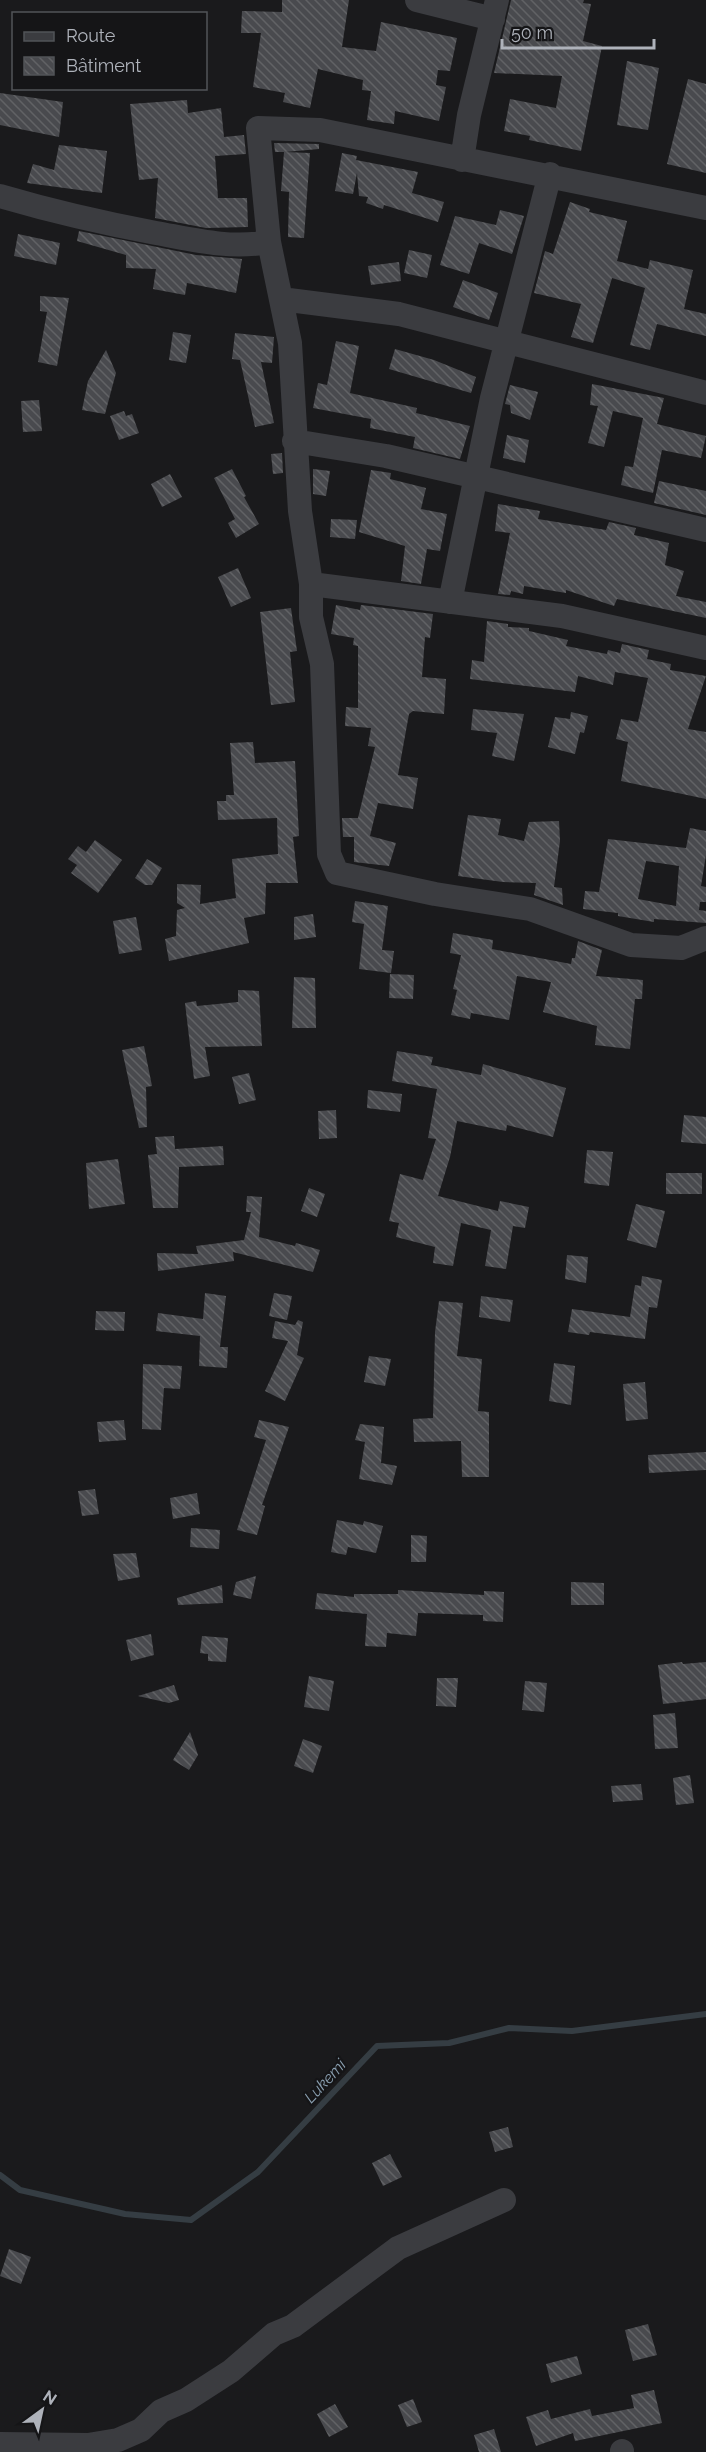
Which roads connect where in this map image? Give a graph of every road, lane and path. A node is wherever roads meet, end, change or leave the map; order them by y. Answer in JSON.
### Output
{"nodes":[{"id":1,"x":417,"y":0,"type":"edge"},
{"id":2,"x":495,"y":9,"type":"edge"},
{"id":3,"x":462,"y":160,"type":"junction"},
{"id":4,"x":550,"y":174,"type":"junction"},
{"id":5,"x":0,"y":196,"type":"edge"},
{"id":6,"x":706,"y":208,"type":"edge"},
{"id":7,"x":269,"y":242,"type":"junction"},
{"id":8,"x":281,"y":299,"type":"junction"},
{"id":9,"x":506,"y":344,"type":"junction"},
{"id":10,"x":706,"y":393,"type":"edge"},
{"id":11,"x":294,"y":441,"type":"junction"},
{"id":12,"x":475,"y":479,"type":"junction"},
{"id":13,"x":706,"y":530,"type":"edge"},
{"id":14,"x":310,"y":584,"type":"junction"},
{"id":15,"x":450,"y":602,"type":"junction"},
{"id":16,"x":706,"y":648,"type":"edge"},
{"id":17,"x":706,"y":938,"type":"edge"},
{"id":18,"x":504,"y":2200,"type":"dead end"},
{"id":19,"x":0,"y":2444,"type":"edge"}],
"edges":[{"from":1,"to":2,"type":"street"},
{"from":2,"to":3,"type":"street"},
{"from":3,"to":4,"type":"street"},
{"from":3,"to":7,"type":"street"},
{"from":4,"to":6,"type":"street"},
{"from":4,"to":9,"type":"street"},
{"from":5,"to":7,"type":"street"},
{"from":7,"to":8,"type":"street"},
{"from":8,"to":9,"type":"street"},
{"from":8,"to":11,"type":"street"},
{"from":9,"to":10,"type":"street"},
{"from":9,"to":12,"type":"street"},
{"from":11,"to":12,"type":"street"},
{"from":11,"to":14,"type":"street"},
{"from":12,"to":13,"type":"street"},
{"from":12,"to":15,"type":"street"},
{"from":14,"to":15,"type":"street"},
{"from":14,"to":17,"type":"street"},
{"from":15,"to":16,"type":"street"},
{"from":18,"to":19,"type":"street"}]}
